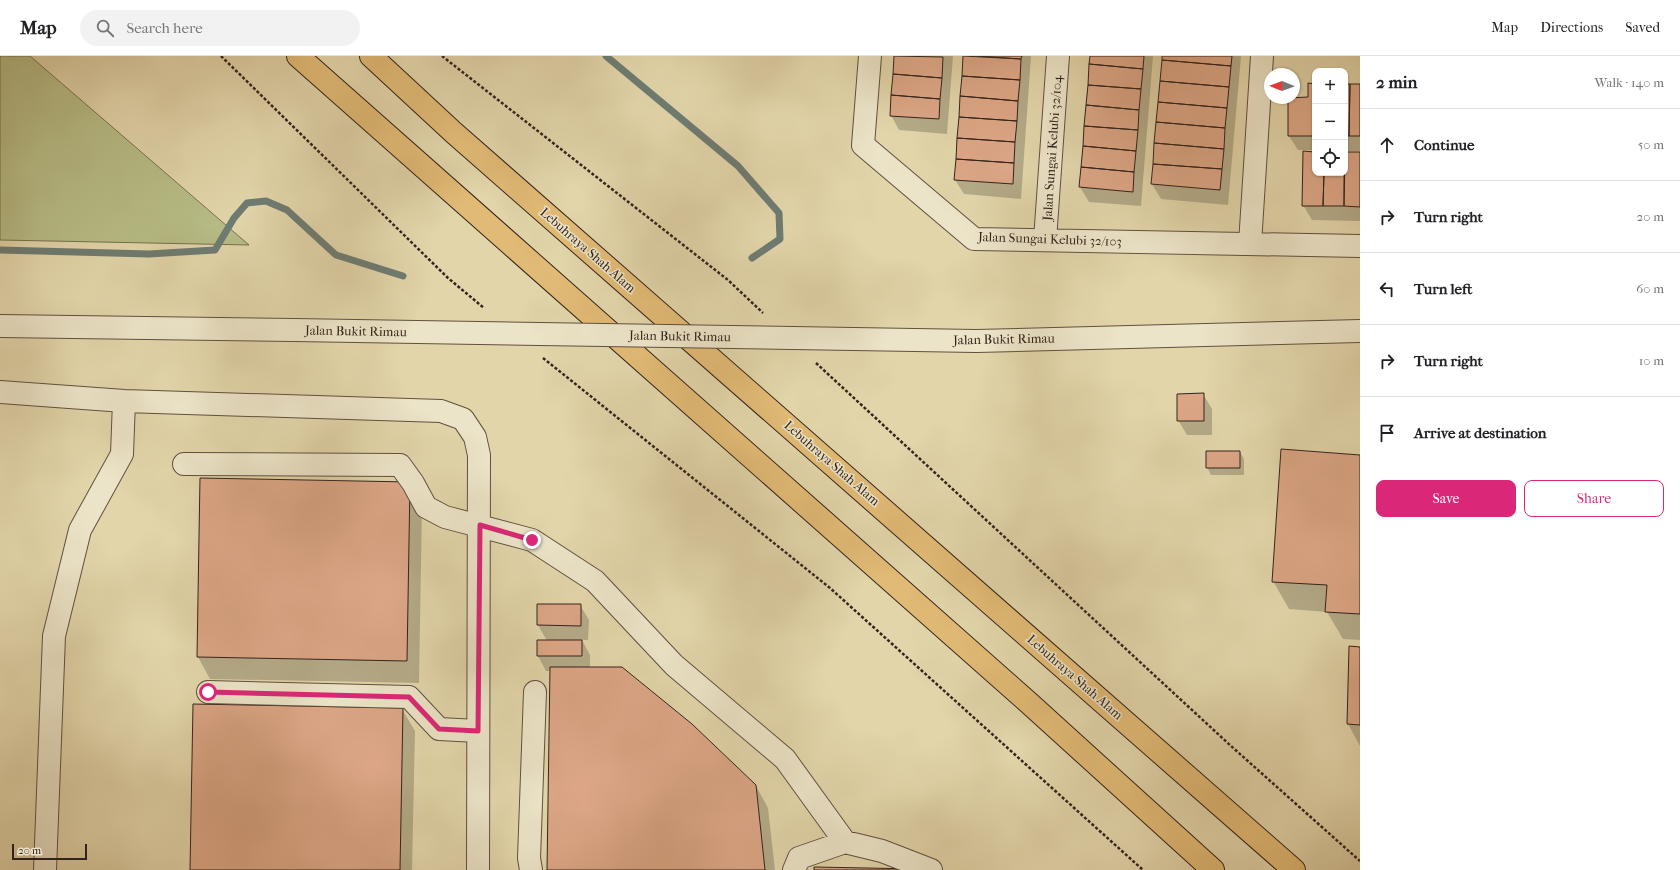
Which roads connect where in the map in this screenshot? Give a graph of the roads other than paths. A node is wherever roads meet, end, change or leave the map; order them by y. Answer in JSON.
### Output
{"nodes":[{"id":1,"x":298,"y":56,"type":"edge"},
{"id":2,"x":370,"y":56,"type":"edge"},
{"id":3,"x":870,"y":56,"type":"edge"},
{"id":4,"x":1058,"y":56,"type":"edge"},
{"id":5,"x":1262,"y":56,"type":"edge"},
{"id":6,"x":1046,"y":240,"type":"junction"},
{"id":7,"x":1250,"y":244,"type":"junction"},
{"id":8,"x":1360,"y":246,"type":"edge"},
{"id":9,"x":0,"y":326,"type":"edge"},
{"id":10,"x":1360,"y":331,"type":"edge"},
{"id":11,"x":0,"y":392,"type":"edge"},
{"id":12,"x":124,"y":401,"type":"junction"},
{"id":13,"x":184,"y":464,"type":"dead end"},
{"id":14,"x":480,"y":525,"type":"junction"},
{"id":15,"x":208,"y":692,"type":"dead end"},
{"id":16,"x":535,"y":692,"type":"dead end"},
{"id":17,"x":478,"y":731,"type":"junction"},
{"id":18,"x":846,"y":842,"type":"junction"},
{"id":19,"x":45,"y":870,"type":"edge"},
{"id":20,"x":478,"y":870,"type":"edge"},
{"id":21,"x":531,"y":870,"type":"edge"},
{"id":22,"x":794,"y":870,"type":"edge"},
{"id":23,"x":931,"y":870,"type":"edge"},
{"id":24,"x":1213,"y":870,"type":"edge"},
{"id":25,"x":1294,"y":870,"type":"edge"}],
"edges":[{"from":1,"to":24,"type":"highway"},
{"from":2,"to":25,"type":"highway","name":"Lebuhraya Shah Alam"},
{"from":3,"to":6,"type":"street","name":"Jalan Sungai Kelubi 32/103"},
{"from":4,"to":6,"type":"street","name":"Jalan Sungai Kelubi 32/104"},
{"from":5,"to":7,"type":"street"},
{"from":6,"to":7,"type":"street","name":"Jalan Sungai Kelubi 32/103"},
{"from":7,"to":8,"type":"street","name":"Jalan Sungai Kelubi 32/103"},
{"from":9,"to":10,"type":"street","name":"Jalan Bukit Rimau","bridge":true},
{"from":11,"to":12,"type":"street"},
{"from":12,"to":14,"type":"street"},
{"from":12,"to":19,"type":"street"},
{"from":13,"to":14,"type":"street"},
{"from":14,"to":17,"type":"street"},
{"from":14,"to":18,"type":"street"},
{"from":15,"to":17,"type":"street"},
{"from":16,"to":21,"type":"street"},
{"from":17,"to":20,"type":"street"},
{"from":18,"to":22,"type":"street"},
{"from":18,"to":23,"type":"street"}]}
